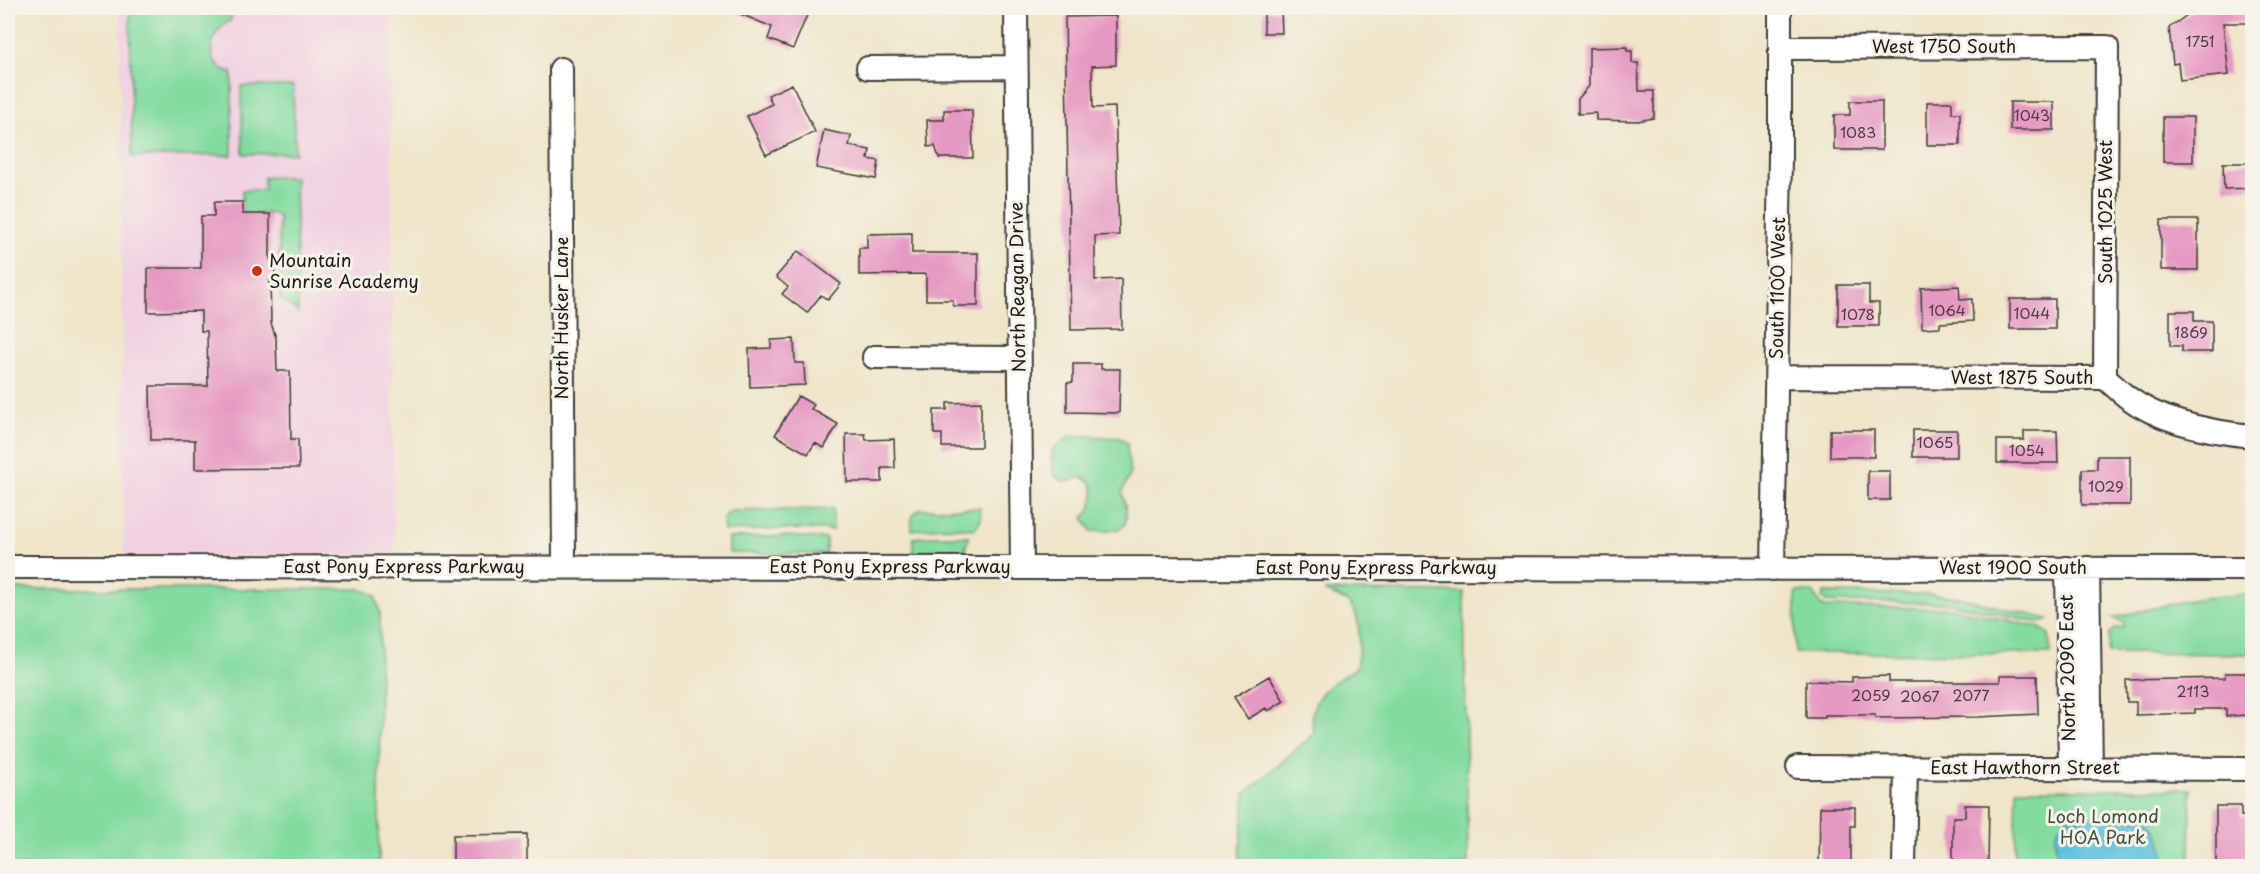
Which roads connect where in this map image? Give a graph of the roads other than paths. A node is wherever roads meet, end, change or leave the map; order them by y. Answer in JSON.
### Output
{"nodes":[{"id":1,"x":1016,"y":8,"type":"edge"},
{"id":2,"x":1780,"y":8,"type":"edge"},
{"id":3,"x":2108,"y":47,"type":"joint"},
{"id":4,"x":1780,"y":48,"type":"junction"},
{"id":5,"x":1016,"y":67,"type":"junction"},
{"id":6,"x":868,"y":68,"type":"dead end"},
{"id":7,"x":561,"y":69,"type":"dead end"},
{"id":8,"x":874,"y":357,"type":"dead end"},
{"id":9,"x":1019,"y":358,"type":"junction"},
{"id":10,"x":1777,"y":377,"type":"junction"},
{"id":11,"x":2105,"y":378,"type":"junction"},
{"id":12,"x":2253,"y":436,"type":"edge"},
{"id":13,"x":8,"y":567,"type":"edge"},
{"id":14,"x":564,"y":567,"type":"junction"},
{"id":15,"x":1022,"y":567,"type":"junction"},
{"id":16,"x":2077,"y":568,"type":"junction"},
{"id":17,"x":1773,"y":569,"type":"junction"},
{"id":18,"x":2253,"y":569,"type":"edge"},
{"id":19,"x":1798,"y":767,"type":"dead end"},
{"id":20,"x":1905,"y":767,"type":"junction"},
{"id":21,"x":2080,"y":768,"type":"junction"},
{"id":22,"x":2253,"y":769,"type":"edge"},
{"id":23,"x":1904,"y":867,"type":"edge"}],
"edges":[{"from":1,"to":5,"type":"street","name":"North Reagan Drive"},
{"from":2,"to":4,"type":"street","name":"South 1100 West"},
{"from":3,"to":4,"type":"street","name":"West 1750 South"},
{"from":3,"to":11,"type":"street","name":"South 1025 West"},
{"from":4,"to":10,"type":"street","name":"South 1100 West"},
{"from":5,"to":6,"type":"street"},
{"from":5,"to":9,"type":"street","name":"North Reagan Drive"},
{"from":7,"to":14,"type":"street","name":"North Husker Lane"},
{"from":8,"to":9,"type":"street"},
{"from":9,"to":15,"type":"street","name":"North Reagan Drive"},
{"from":10,"to":11,"type":"street","name":"West 1875 South"},
{"from":10,"to":17,"type":"street","name":"South 1100 West"},
{"from":11,"to":12,"type":"street","name":"West 1875 South"},
{"from":13,"to":14,"type":"street","name":"East Pony Express Parkway"},
{"from":14,"to":15,"type":"street","name":"East Pony Express Parkway"},
{"from":15,"to":17,"type":"street","name":"East Pony Express Parkway"},
{"from":16,"to":17,"type":"street","name":"West 1900 South"},
{"from":16,"to":18,"type":"street","name":"West 1900 South"},
{"from":16,"to":21,"type":"street","name":"North 2090 East"},
{"from":19,"to":20,"type":"street","name":"East Hawthorn Street"},
{"from":20,"to":21,"type":"street","name":"East Hawthorn Street"},
{"from":20,"to":23,"type":"street"},
{"from":21,"to":22,"type":"street","name":"East Hawthorn Street"}]}
